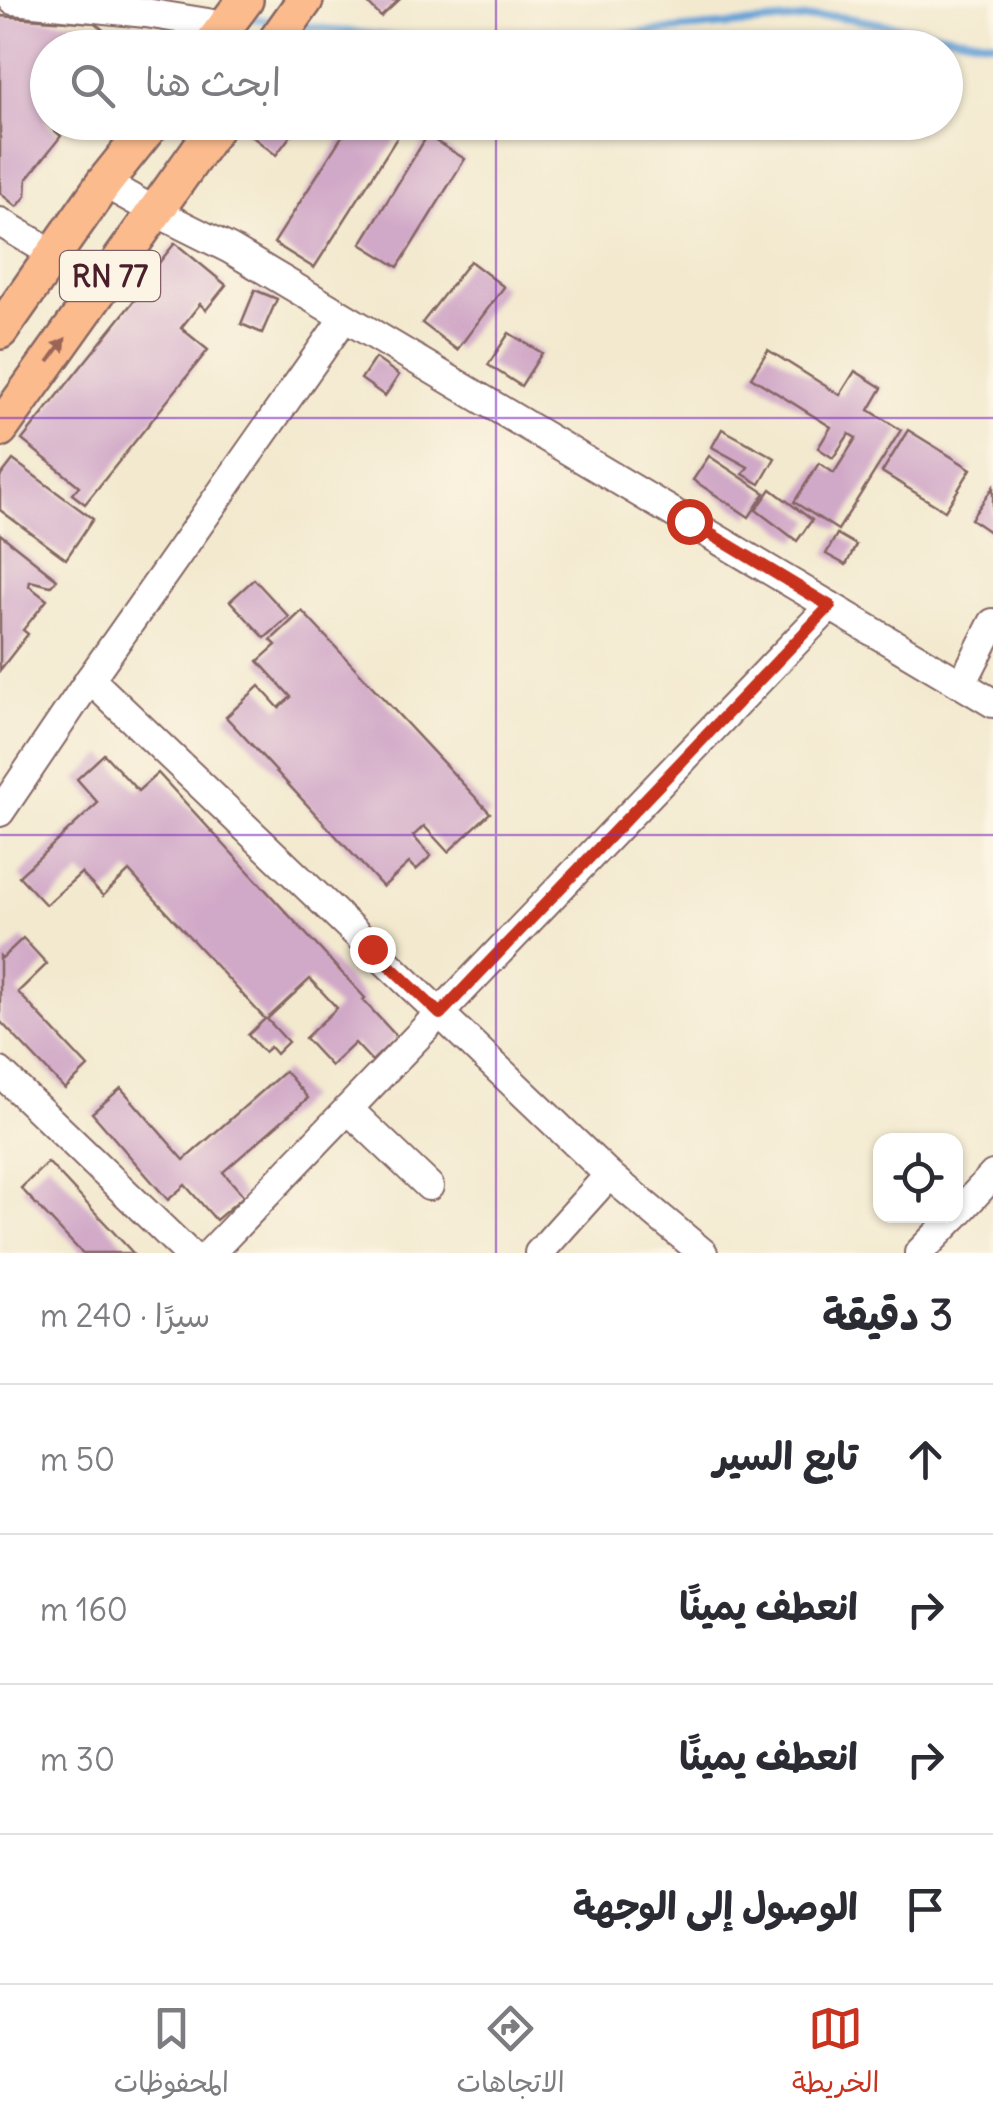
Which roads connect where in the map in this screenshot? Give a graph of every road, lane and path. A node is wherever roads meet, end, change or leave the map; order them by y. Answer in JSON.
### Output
{"nodes":[{"id":1,"x":13,"y":0,"type":"edge"},
{"id":2,"x":305,"y":0,"type":"edge"},
{"id":3,"x":227,"y":24,"type":"edge"},
{"id":4,"x":284,"y":30,"type":"edge"},
{"id":5,"x":138,"y":140,"type":"edge"},
{"id":6,"x":206,"y":140,"type":"edge"},
{"id":7,"x":104,"y":182,"type":"junction"},
{"id":8,"x":156,"y":212,"type":"junction"},
{"id":9,"x":0,"y":222,"type":"edge"},
{"id":10,"x":55,"y":255,"type":"junction"},
{"id":11,"x":344,"y":318,"type":"junction"},
{"id":12,"x":0,"y":331,"type":"edge"},
{"id":13,"x":0,"y":429,"type":"edge"},
{"id":14,"x":830,"y":606,"type":"junction"},
{"id":15,"x":993,"y":622,"type":"edge"},
{"id":16,"x":90,"y":679,"type":"junction"},
{"id":17,"x":962,"y":684,"type":"junction"},
{"id":18,"x":993,"y":703,"type":"edge"},
{"id":19,"x":0,"y":812,"type":"edge"},
{"id":20,"x":440,"y":1014,"type":"junction"},
{"id":21,"x":0,"y":1072,"type":"edge"},
{"id":22,"x":348,"y":1109,"type":"junction"},
{"id":23,"x":609,"y":1176,"type":"junction"},
{"id":24,"x":993,"y":1176,"type":"edge"},
{"id":25,"x":428,"y":1186,"type":"dead end"},
{"id":26,"x":963,"y":1207,"type":"edge"},
{"id":27,"x":947,"y":1223,"type":"edge"},
{"id":28,"x":188,"y":1253,"type":"edge"},
{"id":29,"x":210,"y":1253,"type":"edge"},
{"id":30,"x":540,"y":1253,"type":"edge"},
{"id":31,"x":703,"y":1253,"type":"edge"},
{"id":32,"x":919,"y":1253,"type":"edge"}],
"edges":[{"from":1,"to":3,"type":"street"},
{"from":2,"to":4,"type":"main road"},
{"from":5,"to":7,"type":"main road"},
{"from":6,"to":8,"type":"main road","number":"RN 77"},
{"from":7,"to":8,"type":"street"},
{"from":7,"to":10,"type":"main road"},
{"from":8,"to":11,"type":"street"},
{"from":13,"to":8,"type":"main road","number":"RN 77","one_way":true},
{"from":9,"to":10,"type":"street"},
{"from":10,"to":12,"type":"main road"},
{"from":11,"to":14,"type":"street"},
{"from":11,"to":16,"type":"street"},
{"from":14,"to":17,"type":"street"},
{"from":14,"to":20,"type":"street"},
{"from":15,"to":17,"type":"street"},
{"from":16,"to":19,"type":"street"},
{"from":16,"to":20,"type":"street"},
{"from":17,"to":18,"type":"street"},
{"from":20,"to":22,"type":"street"},
{"from":20,"to":23,"type":"street"},
{"from":21,"to":28,"type":"street"},
{"from":22,"to":25,"type":"street"},
{"from":22,"to":29,"type":"street"},
{"from":23,"to":30,"type":"street"},
{"from":23,"to":31,"type":"street"},
{"from":24,"to":26,"type":"street"},
{"from":27,"to":32,"type":"street"}]}
